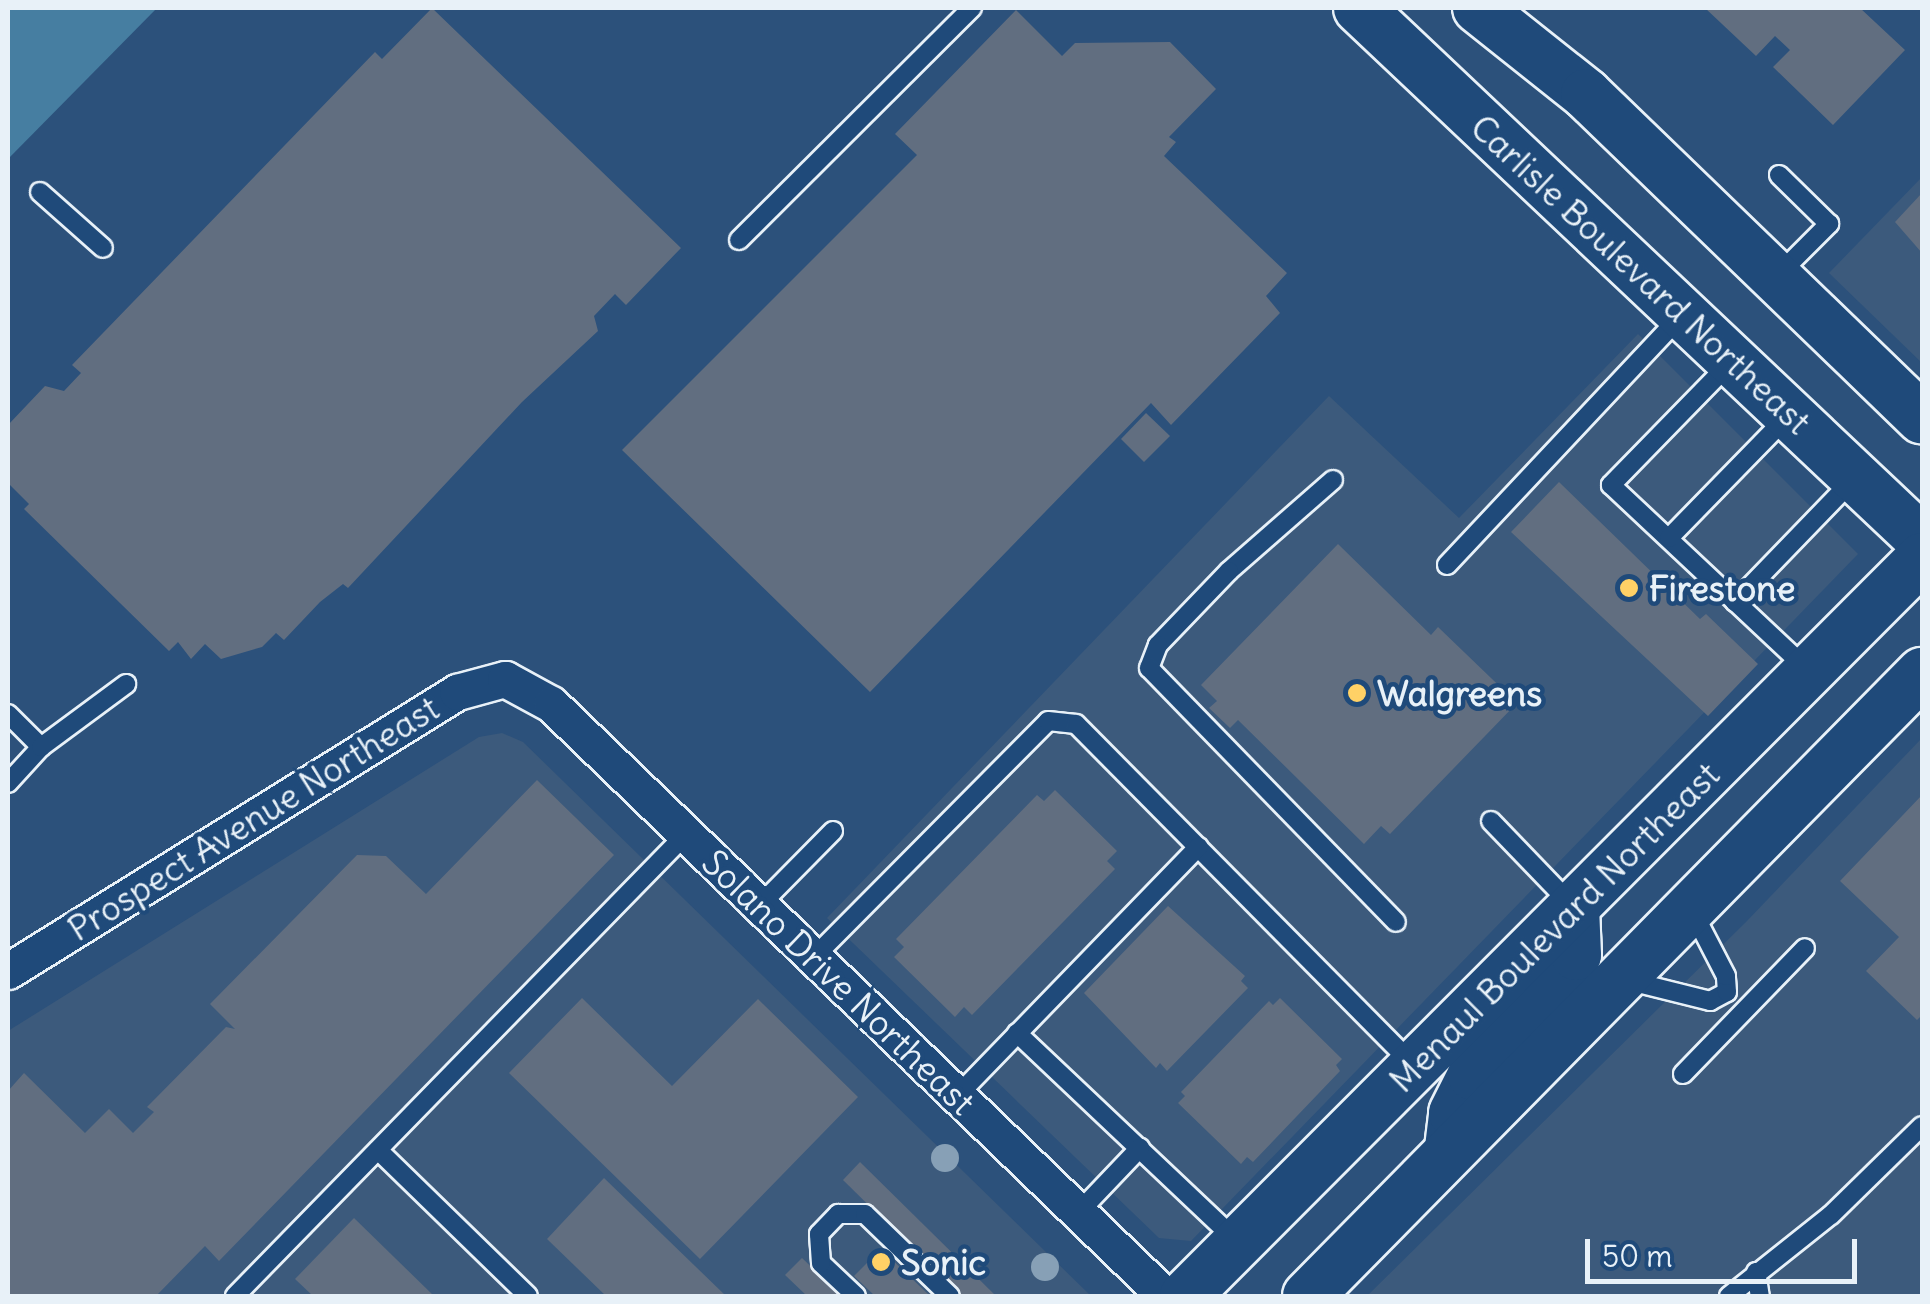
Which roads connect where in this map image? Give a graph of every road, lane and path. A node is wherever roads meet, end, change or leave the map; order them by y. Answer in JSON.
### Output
{"nodes":[{"id":1,"x":972,"y":8,"type":"edge"},
{"id":2,"x":1359,"y":8,"type":"edge"},
{"id":3,"x":1478,"y":8,"type":"edge"},
{"id":4,"x":1779,"y":175,"type":"dead end"},
{"id":5,"x":40,"y":192,"type":"dead end"},
{"id":6,"x":738,"y":240,"type":"dead end"},
{"id":7,"x":103,"y":248,"type":"dead end"},
{"id":8,"x":1776,"y":277,"type":"junction"},
{"id":9,"x":1683,"y":314,"type":"junction"},
{"id":10,"x":1732,"y":360,"type":"junction"},
{"id":11,"x":1789,"y":414,"type":"junction"},
{"id":12,"x":1922,"y":418,"type":"edge"},
{"id":13,"x":1856,"y":477,"type":"junction"},
{"id":14,"x":1334,"y":480,"type":"dead end"},
{"id":15,"x":1668,"y":538,"type":"junction"},
{"id":16,"x":1922,"y":540,"type":"edge"},
{"id":17,"x":1922,"y":558,"type":"edge"},
{"id":18,"x":1447,"y":565,"type":"dead end"},
{"id":19,"x":1735,"y":602,"type":"junction"},
{"id":20,"x":1810,"y":671,"type":"junction"},
{"id":21,"x":1922,"y":673,"type":"edge"},
{"id":22,"x":505,"y":679,"type":"joint"},
{"id":23,"x":126,"y":684,"type":"dead end"},
{"id":24,"x":8,"y":714,"type":"edge"},
{"id":25,"x":41,"y":747,"type":"junction"},
{"id":26,"x":8,"y":783,"type":"edge"},
{"id":27,"x":1491,"y":821,"type":"dead end"},
{"id":28,"x":834,"y":831,"type":"dead end"},
{"id":29,"x":686,"y":834,"type":"junction"},
{"id":30,"x":1198,"y":847,"type":"junction"},
{"id":31,"x":760,"y":905,"type":"junction"},
{"id":32,"x":1574,"y":908,"type":"junction"},
{"id":33,"x":1690,"y":908,"type":"junction"},
{"id":34,"x":1396,"y":922,"type":"dead end"},
{"id":35,"x":1805,"y":948,"type":"dead end"},
{"id":36,"x":814,"y":958,"type":"junction"},
{"id":37,"x":8,"y":970,"type":"edge"},
{"id":38,"x":1620,"y":979,"type":"junction"},
{"id":39,"x":1721,"y":995,"type":"junction"},
{"id":40,"x":1740,"y":1014,"type":"junction"},
{"id":41,"x":1017,"y":1033,"type":"junction"},
{"id":42,"x":1415,"y":1067,"type":"junction"},
{"id":43,"x":1683,"y":1074,"type":"dead end"},
{"id":44,"x":958,"y":1096,"type":"junction"},
{"id":45,"x":1922,"y":1126,"type":"edge"},
{"id":46,"x":1140,"y":1148,"type":"junction"},
{"id":47,"x":378,"y":1150,"type":"junction"},
{"id":48,"x":1449,"y":1153,"type":"junction"},
{"id":49,"x":1078,"y":1213,"type":"junction"},
{"id":50,"x":1239,"y":1243,"type":"junction"},
{"id":51,"x":1756,"y":1272,"type":"junction"},
{"id":52,"x":235,"y":1296,"type":"edge"},
{"id":53,"x":528,"y":1296,"type":"edge"},
{"id":54,"x":856,"y":1296,"type":"edge"},
{"id":55,"x":950,"y":1296,"type":"edge"},
{"id":56,"x":1165,"y":1296,"type":"edge"},
{"id":57,"x":1185,"y":1296,"type":"edge"},
{"id":58,"x":1308,"y":1296,"type":"edge"},
{"id":59,"x":1729,"y":1296,"type":"edge"},
{"id":60,"x":1760,"y":1296,"type":"edge"}],
"edges":[{"from":1,"to":6,"type":"lane"},
{"from":2,"to":9,"type":"main road","name":"Carlisle Boulevard Northeast"},
{"from":3,"to":8,"type":"main road"},
{"from":4,"to":8,"type":"lane"},
{"from":5,"to":7,"type":"lane"},
{"from":8,"to":12,"type":"main road"},
{"from":9,"to":10,"type":"main road","name":"Carlisle Boulevard Northeast"},
{"from":9,"to":18,"type":"lane"},
{"from":10,"to":11,"type":"main road","name":"Carlisle Boulevard Northeast"},
{"from":10,"to":15,"type":"lane"},
{"from":11,"to":13,"type":"main road","name":"Carlisle Boulevard Northeast"},
{"from":11,"to":15,"type":"lane"},
{"from":13,"to":16,"type":"main road","name":"Carlisle Boulevard Northeast"},
{"from":13,"to":19,"type":"lane"},
{"from":14,"to":34,"type":"lane"},
{"from":15,"to":19,"type":"lane"},
{"from":17,"to":20,"type":"main road","name":"Menaul Boulevard Northeast"},
{"from":19,"to":20,"type":"lane"},
{"from":20,"to":32,"type":"main road","name":"Menaul Boulevard Northeast"},
{"from":21,"to":33,"type":"main road"},
{"from":22,"to":29,"type":"street","name":"Solano Drive Northeast"},
{"from":22,"to":37,"type":"street","name":"Prospect Avenue Northeast"},
{"from":23,"to":25,"type":"lane"},
{"from":24,"to":25,"type":"lane"},
{"from":25,"to":26,"type":"lane"},
{"from":27,"to":32,"type":"lane"},
{"from":28,"to":31,"type":"lane"},
{"from":29,"to":31,"type":"street","name":"Solano Drive Northeast"},
{"from":29,"to":47,"type":"lane"},
{"from":30,"to":36,"type":"lane"},
{"from":30,"to":41,"type":"lane"},
{"from":30,"to":42,"type":"lane"},
{"from":31,"to":36,"type":"street","name":"Solano Drive Northeast"},
{"from":32,"to":42,"type":"main road","name":"Menaul Boulevard Northeast"},
{"from":32,"to":48,"type":"main road"},
{"from":33,"to":38,"type":"main road"},
{"from":33,"to":39,"type":"lane"},
{"from":35,"to":40,"type":"lane"},
{"from":36,"to":44,"type":"street","name":"Solano Drive Northeast"},
{"from":38,"to":39,"type":"lane"},
{"from":38,"to":48,"type":"main road"},
{"from":39,"to":40,"type":"lane"},
{"from":40,"to":43,"type":"lane"},
{"from":41,"to":44,"type":"lane"},
{"from":41,"to":46,"type":"lane"},
{"from":42,"to":50,"type":"main road","name":"Menaul Boulevard Northeast"},
{"from":44,"to":49,"type":"street","name":"Solano Drive Northeast"},
{"from":45,"to":51,"type":"lane"},
{"from":46,"to":49,"type":"lane"},
{"from":46,"to":50,"type":"lane"},
{"from":47,"to":52,"type":"lane"},
{"from":47,"to":53,"type":"lane"},
{"from":48,"to":58,"type":"main road"},
{"from":49,"to":56,"type":"street","name":"Solano Drive Northeast"},
{"from":50,"to":57,"type":"main road","name":"Menaul Boulevard Northeast"},
{"from":51,"to":59,"type":"lane"},
{"from":51,"to":60,"type":"lane"},
{"from":54,"to":55,"type":"lane"}]}
